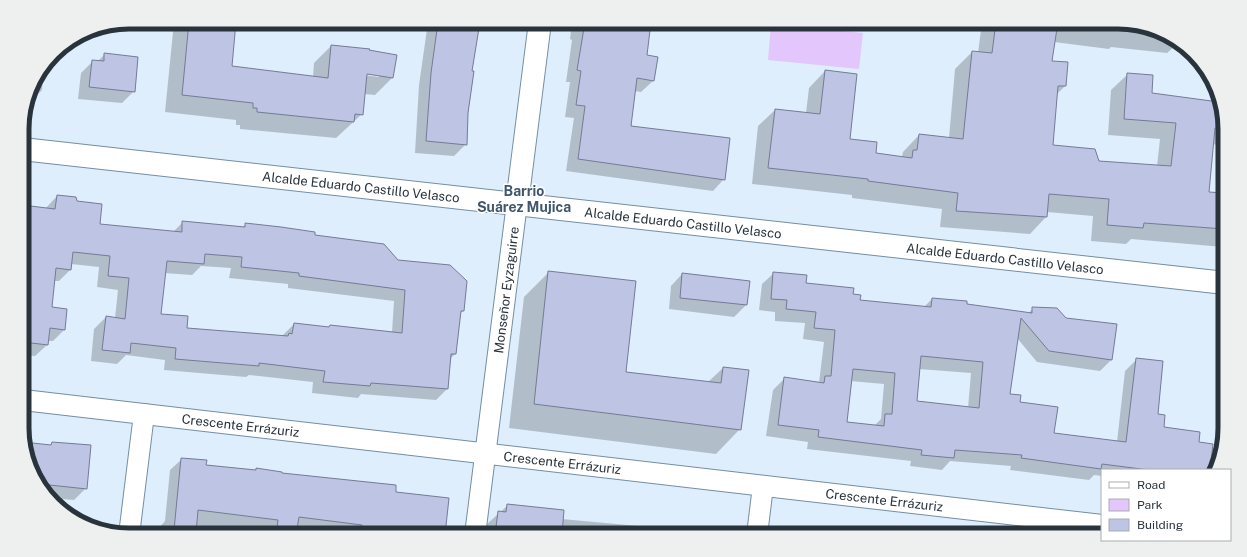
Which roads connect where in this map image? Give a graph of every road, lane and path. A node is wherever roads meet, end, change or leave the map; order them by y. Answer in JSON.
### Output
{"nodes":[{"id":1,"x":539,"y":29,"type":"edge"},
{"id":2,"x":29,"y":150,"type":"edge"},
{"id":3,"x":517,"y":203,"type":"junction"},
{"id":4,"x":1218,"y":282,"type":"edge"},
{"id":5,"x":29,"y":401,"type":"edge"},
{"id":6,"x":144,"y":414,"type":"junction"},
{"id":7,"x":485,"y":453,"type":"junction"},
{"id":8,"x":763,"y":486,"type":"junction"},
{"id":9,"x":1101,"y":525,"type":"edge"},
{"id":10,"x":1031,"y":526,"type":"edge"},
{"id":11,"x":129,"y":528,"type":"edge"},
{"id":12,"x":476,"y":528,"type":"edge"},
{"id":13,"x":758,"y":528,"type":"edge"}],
"edges":[{"from":1,"to":3,"type":"main road","name":"Monseñor Eyzaguirre"},
{"from":2,"to":3,"type":"main road","name":"Alcalde Eduardo Castillo Velasco"},
{"from":3,"to":4,"type":"main road","name":"Alcalde Eduardo Castillo Velasco"},
{"from":3,"to":7,"type":"street","name":"Monseñor Eyzaguirre"},
{"from":5,"to":6,"type":"street","name":"Crescente Errázuriz"},
{"from":6,"to":7,"type":"street","name":"Crescente Errázuriz"},
{"from":6,"to":11,"type":"street"},
{"from":7,"to":8,"type":"street","name":"Crescente Errázuriz"},
{"from":7,"to":12,"type":"street","name":"Monseñor Eyzaguirre"},
{"from":8,"to":10,"type":"street","name":"Crescente Errázuriz"},
{"from":8,"to":13,"type":"street"},
{"from":9,"to":10,"type":"street","name":"Crescente Errázuriz"}]}
